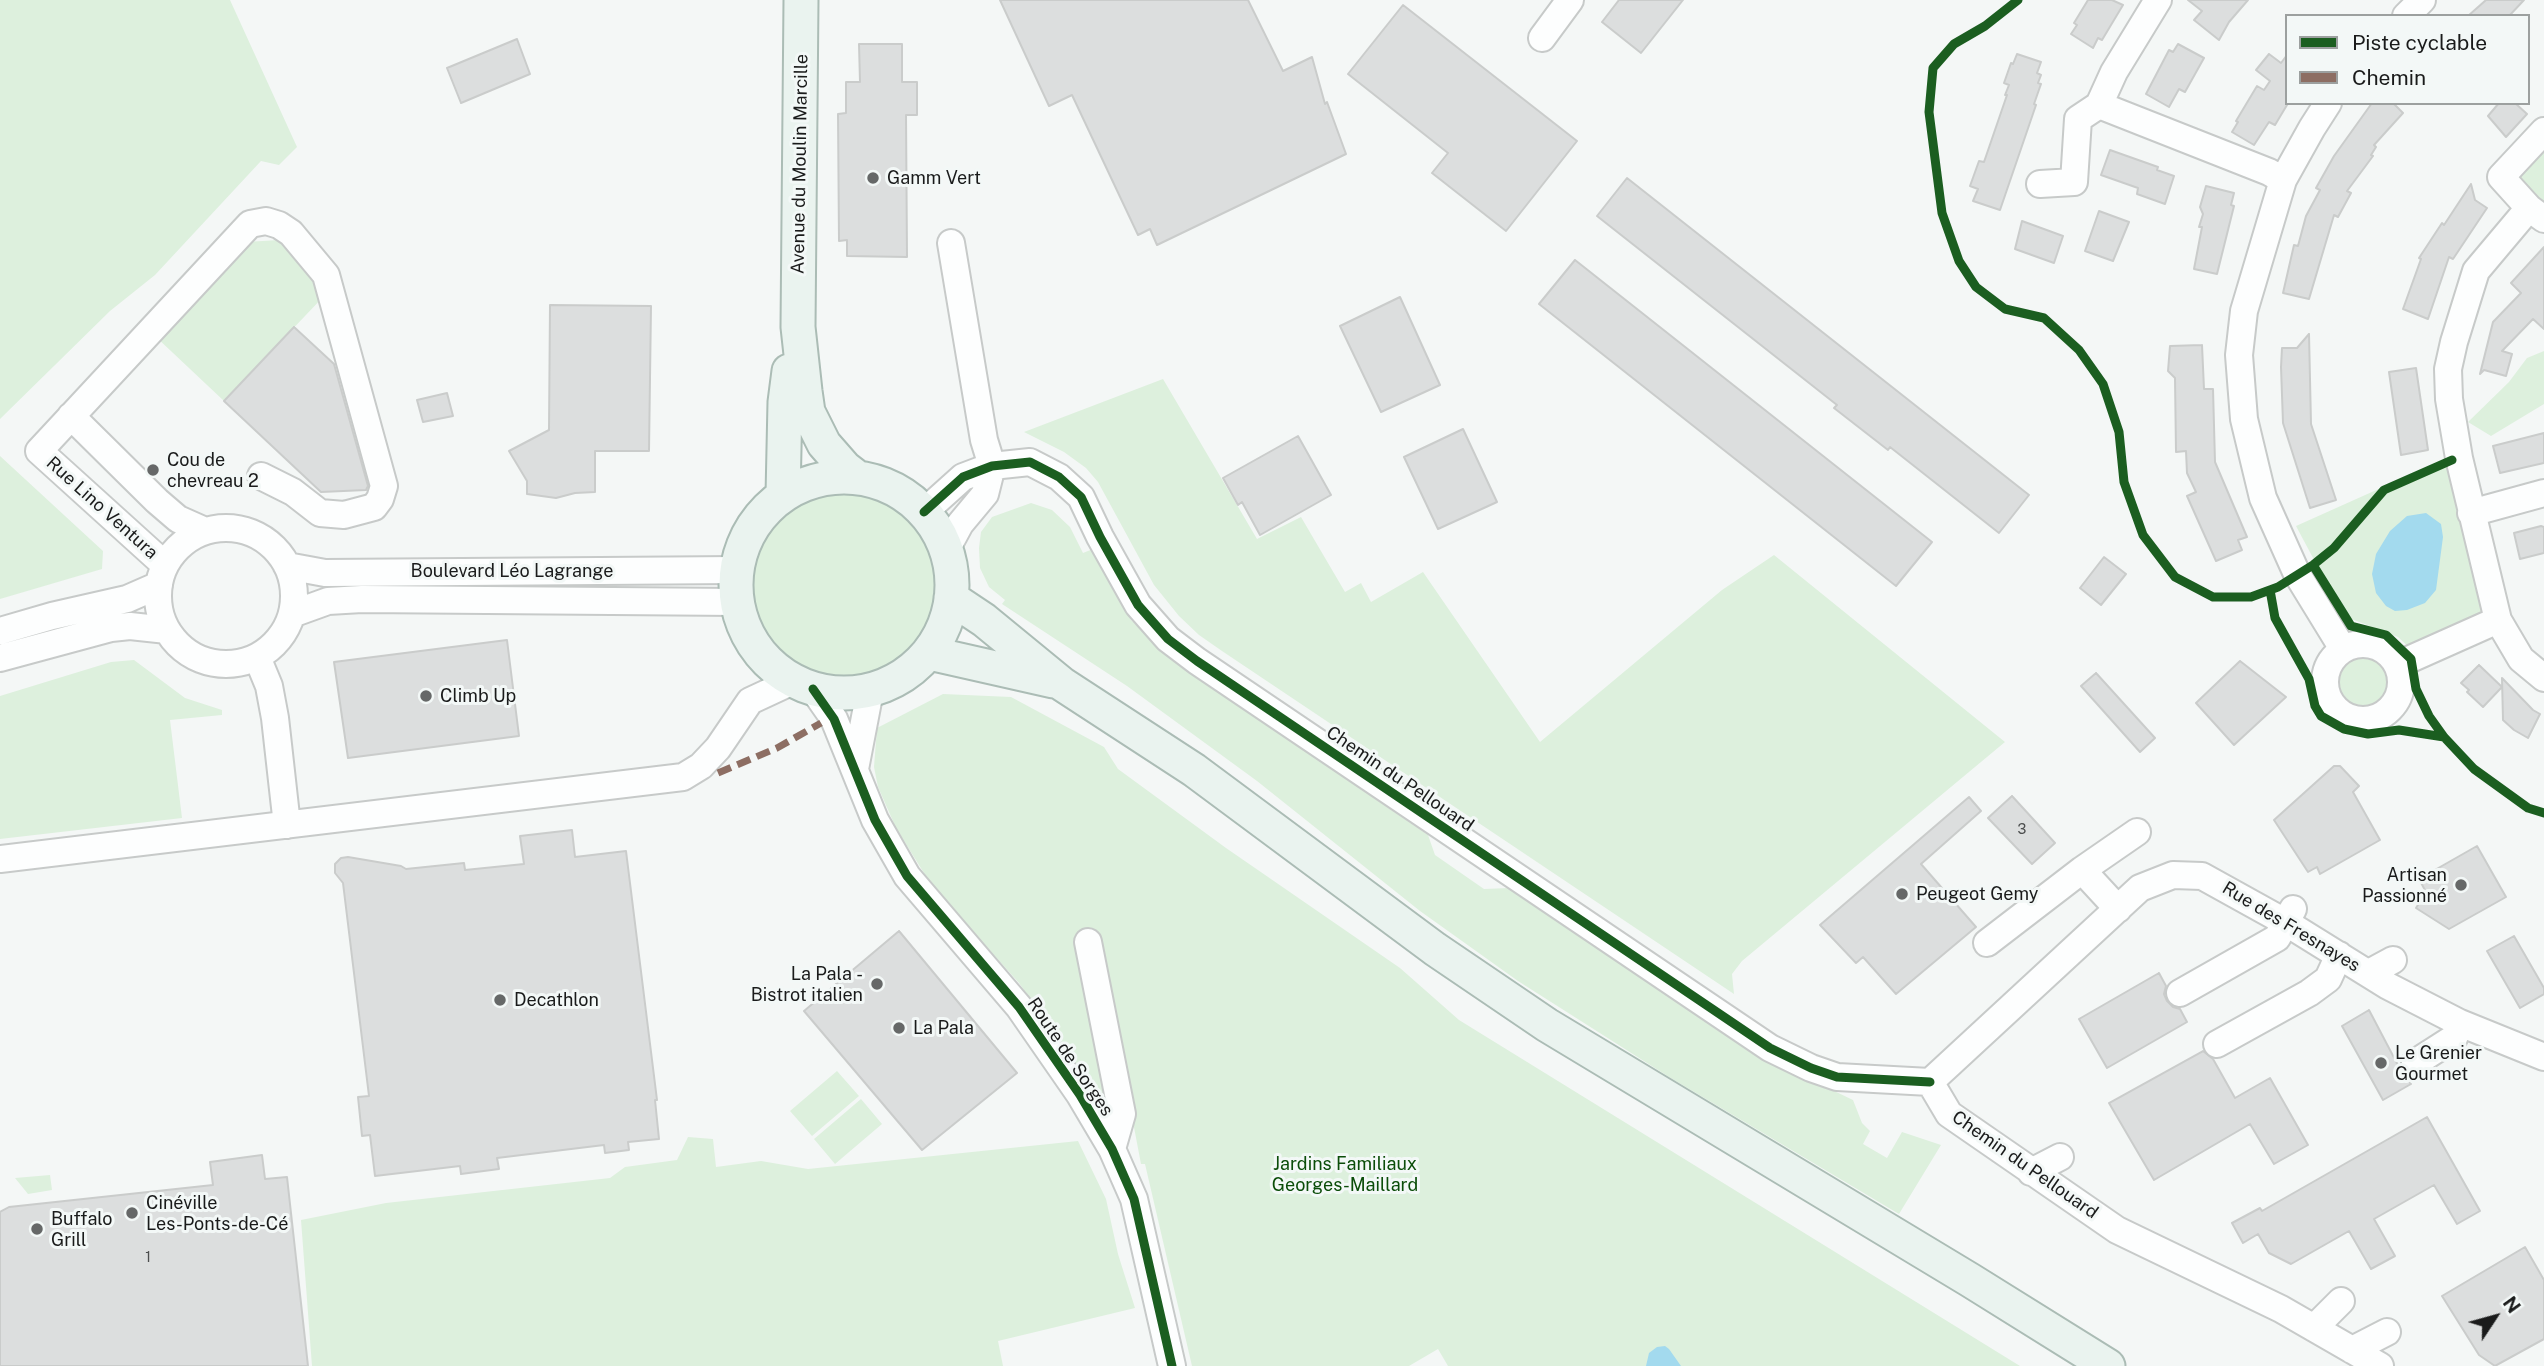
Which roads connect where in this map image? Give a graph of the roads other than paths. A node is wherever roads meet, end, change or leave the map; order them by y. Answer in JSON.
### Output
{"nodes":[{"id":1,"x":801,"y":0,"type":"edge"},
{"id":2,"x":1570,"y":0,"type":"edge"},
{"id":3,"x":2158,"y":0,"type":"edge"},
{"id":4,"x":2422,"y":0,"type":"edge"},
{"id":5,"x":2408,"y":14,"type":"edge"},
{"id":6,"x":1542,"y":38,"type":"dead end"},
{"id":7,"x":2099,"y":105,"type":"junction"},
{"id":8,"x":2327,"y":105,"type":"edge"},
{"id":9,"x":2544,"y":131,"type":"edge"},
{"id":10,"x":2283,"y":180,"type":"junction"},
{"id":11,"x":2040,"y":184,"type":"dead end"},
{"id":12,"x":2536,"y":213,"type":"edge"},
{"id":13,"x":951,"y":243,"type":"dead end"},
{"id":14,"x":798,"y":327,"type":"junction"},
{"id":15,"x":71,"y":416,"type":"junction"},
{"id":16,"x":992,"y":466,"type":"junction"},
{"id":17,"x":261,"y":476,"type":"dead end"},
{"id":18,"x":858,"y":478,"type":"junction"},
{"id":19,"x":2544,"y":493,"type":"edge"},
{"id":20,"x":783,"y":495,"type":"junction"},
{"id":21,"x":924,"y":512,"type":"junction"},
{"id":22,"x":2471,"y":513,"type":"junction"},
{"id":23,"x":205,"y":531,"type":"junction"},
{"id":24,"x":946,"y":550,"type":"junction"},
{"id":25,"x":287,"y":566,"type":"junction"},
{"id":26,"x":162,"y":575,"type":"junction"},
{"id":27,"x":737,"y":586,"type":"junction"},
{"id":28,"x":951,"y":598,"type":"junction"},
{"id":29,"x":292,"y":614,"type":"junction"},
{"id":30,"x":2497,"y":620,"type":"junction"},
{"id":31,"x":167,"y":630,"type":"junction"},
{"id":32,"x":0,"y":631,"type":"edge"},
{"id":33,"x":2343,"y":649,"type":"junction"},
{"id":34,"x":929,"y":653,"type":"junction"},
{"id":35,"x":257,"y":657,"type":"junction"},
{"id":36,"x":0,"y":658,"type":"edge"},
{"id":37,"x":2397,"y":665,"type":"junction"},
{"id":38,"x":2544,"y":678,"type":"edge"},
{"id":39,"x":1062,"y":684,"type":"junction"},
{"id":40,"x":803,"y":685,"type":"junction"},
{"id":41,"x":870,"y":691,"type":"junction"},
{"id":42,"x":855,"y":769,"type":"junction"},
{"id":43,"x":287,"y":825,"type":"junction"},
{"id":44,"x":2137,"y":832,"type":"dead end"},
{"id":45,"x":0,"y":859,"type":"edge"},
{"id":46,"x":2082,"y":870,"type":"junction"},
{"id":47,"x":2118,"y":909,"type":"junction"},
{"id":48,"x":2290,"y":914,"type":"junction"},
{"id":49,"x":1088,"y":942,"type":"dead end"},
{"id":50,"x":1987,"y":943,"type":"dead end"},
{"id":51,"x":2339,"y":955,"type":"junction"},
{"id":52,"x":2393,"y":960,"type":"dead end"},
{"id":53,"x":2369,"y":973,"type":"junction"},
{"id":54,"x":2180,"y":993,"type":"dead end"},
{"id":55,"x":2460,"y":1023,"type":"junction"},
{"id":56,"x":2217,"y":1044,"type":"dead end"},
{"id":57,"x":2544,"y":1057,"type":"edge"},
{"id":58,"x":2415,"y":1063,"type":"dead end"},
{"id":59,"x":1930,"y":1082,"type":"junction"},
{"id":60,"x":1112,"y":1149,"type":"junction"},
{"id":61,"x":2060,"y":1157,"type":"dead end"},
{"id":62,"x":2031,"y":1171,"type":"junction"},
{"id":63,"x":2341,"y":1301,"type":"dead end"},
{"id":64,"x":2314,"y":1328,"type":"junction"},
{"id":65,"x":2387,"y":1332,"type":"dead end"},
{"id":66,"x":2353,"y":1350,"type":"junction"},
{"id":67,"x":1171,"y":1366,"type":"edge"},
{"id":68,"x":2108,"y":1366,"type":"edge"},
{"id":69,"x":2380,"y":1366,"type":"edge"}],
"edges":[{"from":1,"to":14,"type":"main road","name":"Avenue du Moulin Marcille"},
{"from":2,"to":6,"type":"street"},
{"from":3,"to":7,"type":"street"},
{"from":4,"to":5,"type":"street"},
{"from":7,"to":10,"type":"street"},
{"from":7,"to":11,"type":"street"},
{"from":8,"to":10,"type":"street"},
{"from":9,"to":12,"type":"street"},
{"from":10,"to":33,"type":"street"},
{"from":12,"to":22,"type":"street"},
{"from":13,"to":16,"type":"street"},
{"from":14,"to":18,"type":"main road","name":"Avenue du Moulin Marcille"},
{"from":14,"to":20,"type":"main road","name":"Avenue du Moulin Marcille"},
{"from":15,"to":17,"type":"street"},
{"from":15,"to":23,"type":"street"},
{"from":15,"to":26,"type":"street","name":"Rue Lino Ventura"},
{"from":16,"to":21,"type":"street","name":"Chemin du Pellouard"},
{"from":16,"to":24,"type":"street"},
{"from":16,"to":59,"type":"street","name":"Chemin du Pellouard"},
{"from":18,"to":20,"type":"main road"},
{"from":18,"to":21,"type":"main road"},
{"from":19,"to":22,"type":"street"},
{"from":20,"to":27,"type":"main road"},
{"from":21,"to":24,"type":"main road"},
{"from":22,"to":30,"type":"street"},
{"from":23,"to":25,"type":"street"},
{"from":23,"to":26,"type":"street"},
{"from":24,"to":28,"type":"main road"},
{"from":25,"to":27,"type":"street","name":"Boulevard Léo Lagrange"},
{"from":25,"to":29,"type":"street"},
{"from":26,"to":31,"type":"street"},
{"from":26,"to":32,"type":"street"},
{"from":27,"to":29,"type":"street","name":"Boulevard Léo Lagrange"},
{"from":27,"to":40,"type":"main road"},
{"from":28,"to":34,"type":"main road"},
{"from":28,"to":39,"type":"main road"},
{"from":29,"to":35,"type":"street"},
{"from":30,"to":37,"type":"street"},
{"from":30,"to":38,"type":"street"},
{"from":31,"to":35,"type":"street"},
{"from":31,"to":36,"type":"street"},
{"from":33,"to":37,"type":"street"},
{"from":33,"to":37,"type":"street"},
{"from":34,"to":39,"type":"main road"},
{"from":34,"to":41,"type":"main road"},
{"from":35,"to":43,"type":"street"},
{"from":39,"to":68,"type":"main road"},
{"from":40,"to":41,"type":"main road"},
{"from":40,"to":42,"type":"street","name":"Route de Sorges"},
{"from":40,"to":43,"type":"street"},
{"from":41,"to":42,"type":"street"},
{"from":42,"to":60,"type":"street","name":"Route de Sorges"},
{"from":43,"to":45,"type":"street"},
{"from":44,"to":46,"type":"street"},
{"from":46,"to":47,"type":"street"},
{"from":46,"to":50,"type":"street"},
{"from":47,"to":48,"type":"street","name":"Rue des Fresnayes"},
{"from":47,"to":59,"type":"street","name":"Rue des Fresnayes"},
{"from":48,"to":51,"type":"street","name":"Rue des Fresnayes"},
{"from":48,"to":54,"type":"street"},
{"from":49,"to":60,"type":"street"},
{"from":51,"to":53,"type":"street","name":"Rue des Fresnayes"},
{"from":51,"to":56,"type":"street"},
{"from":52,"to":53,"type":"street"},
{"from":53,"to":55,"type":"street","name":"Rue des Fresnayes"},
{"from":55,"to":57,"type":"street","name":"Rue des Fresnayes"},
{"from":55,"to":58,"type":"street"},
{"from":59,"to":62,"type":"street","name":"Chemin du Pellouard"},
{"from":60,"to":67,"type":"street","name":"Route de Sorges"},
{"from":61,"to":62,"type":"street"},
{"from":62,"to":64,"type":"street","name":"Chemin du Pellouard"},
{"from":63,"to":64,"type":"street"},
{"from":64,"to":66,"type":"street","name":"Chemin du Pellouard"},
{"from":65,"to":66,"type":"street"},
{"from":66,"to":69,"type":"street","name":"Chemin du Pellouard"}]}
